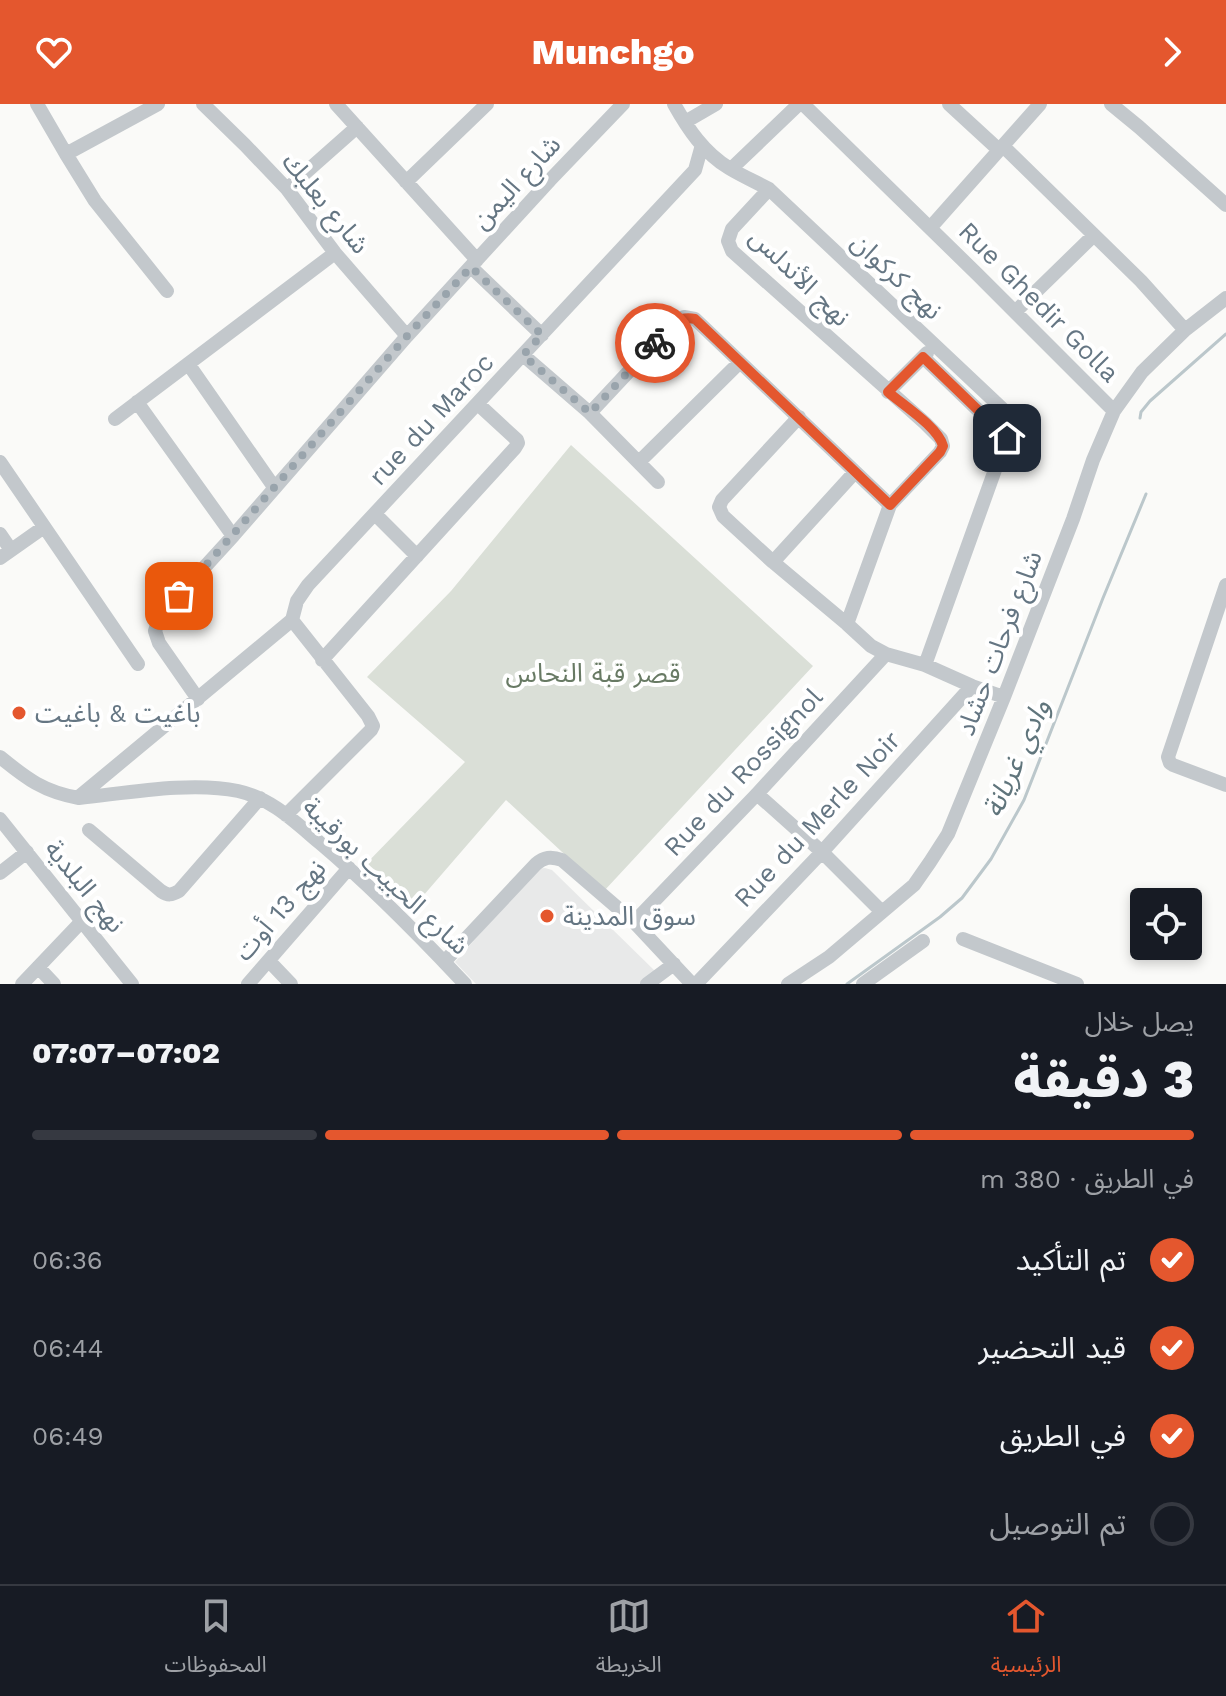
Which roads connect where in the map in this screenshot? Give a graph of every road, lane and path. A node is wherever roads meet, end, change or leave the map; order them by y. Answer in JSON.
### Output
{"nodes":[{"id":1,"x":37,"y":104,"type":"edge"},
{"id":2,"x":158,"y":104,"type":"edge"},
{"id":3,"x":203,"y":104,"type":"edge"},
{"id":4,"x":336,"y":104,"type":"edge"},
{"id":5,"x":487,"y":104,"type":"edge"},
{"id":6,"x":623,"y":104,"type":"edge"},
{"id":7,"x":674,"y":104,"type":"edge"},
{"id":8,"x":716,"y":104,"type":"edge"},
{"id":9,"x":801,"y":104,"type":"edge"},
{"id":10,"x":949,"y":104,"type":"edge"},
{"id":11,"x":1040,"y":104,"type":"edge"},
{"id":12,"x":1111,"y":104,"type":"edge"},
{"id":13,"x":685,"y":122,"type":"junction"},
{"id":14,"x":357,"y":127,"type":"junction"},
{"id":15,"x":702,"y":145,"type":"junction"},
{"id":16,"x":1001,"y":148,"type":"junction"},
{"id":17,"x":66,"y":154,"type":"junction"},
{"id":18,"x":729,"y":168,"type":"junction"},
{"id":19,"x":695,"y":170,"type":"junction"},
{"id":20,"x":406,"y":182,"type":"junction"},
{"id":21,"x":287,"y":189,"type":"junction"},
{"id":22,"x":769,"y":189,"type":"junction"},
{"id":23,"x":1226,"y":205,"type":"edge"},
{"id":24,"x":930,"y":228,"type":"junction"},
{"id":25,"x":1094,"y":235,"type":"junction"},
{"id":26,"x":335,"y":253,"type":"junction"},
{"id":27,"x":474,"y":264,"type":"junction"},
{"id":28,"x":167,"y":291,"type":"dead end"},
{"id":29,"x":1226,"y":298,"type":"edge"},
{"id":30,"x":1015,"y":312,"type":"junction"},
{"id":31,"x":1185,"y":330,"type":"junction"},
{"id":32,"x":542,"y":335,"type":"junction"},
{"id":33,"x":407,"y":336,"type":"junction"},
{"id":34,"x":935,"y":345,"type":"junction"},
{"id":35,"x":523,"y":355,"type":"junction"},
{"id":36,"x":923,"y":357,"type":"junction"},
{"id":37,"x":740,"y":362,"type":"junction"},
{"id":38,"x":189,"y":365,"type":"junction"},
{"id":39,"x":888,"y":392,"type":"junction"},
{"id":40,"x":137,"y":402,"type":"junction"},
{"id":41,"x":478,"y":404,"type":"junction"},
{"id":42,"x":1114,"y":411,"type":"junction"},
{"id":43,"x":590,"y":413,"type":"junction"},
{"id":44,"x":799,"y":417,"type":"junction"},
{"id":45,"x":115,"y":419,"type":"dead end"},
{"id":46,"x":1007,"y":438,"type":"junction"},
{"id":47,"x":0,"y":462,"type":"edge"},
{"id":48,"x":639,"y":462,"type":"junction"},
{"id":49,"x":855,"y":472,"type":"junction"},
{"id":50,"x":658,"y":482,"type":"dead end"},
{"id":51,"x":274,"y":487,"type":"junction"},
{"id":52,"x":890,"y":505,"type":"junction"},
{"id":53,"x":375,"y":514,"type":"junction"},
{"id":54,"x":44,"y":527,"type":"junction"},
{"id":55,"x":0,"y":534,"type":"edge"},
{"id":56,"x":233,"y":536,"type":"junction"},
{"id":57,"x":6,"y":554,"type":"edge"},
{"id":58,"x":417,"y":556,"type":"junction"},
{"id":59,"x":773,"y":562,"type":"junction"},
{"id":60,"x":1226,"y":585,"type":"edge"},
{"id":61,"x":292,"y":620,"type":"junction"},
{"id":62,"x":847,"y":624,"type":"junction"},
{"id":63,"x":886,"y":654,"type":"junction"},
{"id":64,"x":322,"y":660,"type":"junction"},
{"id":65,"x":138,"y":664,"type":"dead end"},
{"id":66,"x":925,"y":665,"type":"junction"},
{"id":67,"x":972,"y":686,"type":"junction"},
{"id":68,"x":1004,"y":697,"type":"junction"},
{"id":69,"x":198,"y":699,"type":"junction"},
{"id":70,"x":0,"y":757,"type":"edge"},
{"id":71,"x":1226,"y":785,"type":"edge"},
{"id":72,"x":757,"y":794,"type":"junction"},
{"id":73,"x":79,"y":798,"type":"junction"},
{"id":74,"x":260,"y":798,"type":"junction"},
{"id":75,"x":286,"y":815,"type":"junction"},
{"id":76,"x":0,"y":819,"type":"edge"},
{"id":77,"x":89,"y":830,"type":"dead end"},
{"id":78,"x":27,"y":852,"type":"junction"},
{"id":79,"x":822,"y":852,"type":"junction"},
{"id":80,"x":349,"y":868,"type":"junction"},
{"id":81,"x":0,"y":873,"type":"edge"},
{"id":82,"x":882,"y":912,"type":"junction"},
{"id":83,"x":82,"y":921,"type":"junction"},
{"id":84,"x":634,"y":922,"type":"junction"},
{"id":85,"x":963,"y":939,"type":"dead end"},
{"id":86,"x":923,"y":941,"type":"dead end"},
{"id":87,"x":269,"y":961,"type":"junction"},
{"id":88,"x":444,"y":962,"type":"junction"},
{"id":89,"x":674,"y":964,"type":"junction"},
{"id":90,"x":38,"y":967,"type":"junction"},
{"id":91,"x":22,"y":984,"type":"edge"},
{"id":92,"x":54,"y":984,"type":"edge"},
{"id":93,"x":132,"y":984,"type":"edge"},
{"id":94,"x":248,"y":984,"type":"edge"},
{"id":95,"x":291,"y":984,"type":"edge"},
{"id":96,"x":465,"y":984,"type":"edge"},
{"id":97,"x":647,"y":984,"type":"edge"},
{"id":98,"x":694,"y":984,"type":"edge"},
{"id":99,"x":788,"y":984,"type":"edge"},
{"id":100,"x":863,"y":984,"type":"edge"},
{"id":101,"x":1077,"y":984,"type":"edge"}],
"edges":[{"from":1,"to":17,"type":"street"},
{"from":2,"to":17,"type":"street"},
{"from":3,"to":21,"type":"street","name":"شارع بعلبك"},
{"from":4,"to":14,"type":"street"},
{"from":5,"to":20,"type":"street"},
{"from":6,"to":27,"type":"street","name":"شارع اليمن"},
{"from":7,"to":13,"type":"street"},
{"from":8,"to":13,"type":"street"},
{"from":9,"to":18,"type":"street"},
{"from":9,"to":24,"type":"street","name":"Rue Ghedir Golla"},
{"from":10,"to":16,"type":"street"},
{"from":11,"to":16,"type":"street"},
{"from":12,"to":23,"type":"street"},
{"from":13,"to":15,"type":"street"},
{"from":14,"to":20,"type":"street"},
{"from":14,"to":21,"type":"street"},
{"from":15,"to":18,"type":"street"},
{"from":15,"to":19,"type":"street","name":"rue du Maroc"},
{"from":16,"to":24,"type":"street"},
{"from":16,"to":25,"type":"street"},
{"from":17,"to":28,"type":"street"},
{"from":18,"to":19,"type":"street"},
{"from":18,"to":22,"type":"street","name":"نهج كركوان"},
{"from":19,"to":32,"type":"street","name":"rue du Maroc"},
{"from":20,"to":27,"type":"street"},
{"from":21,"to":26,"type":"street","name":"شارع بعلبك"},
{"from":22,"to":34,"type":"street","name":"نهج كركوان"},
{"from":22,"to":39,"type":"street","name":"نهج الأندلس"},
{"from":24,"to":30,"type":"street","name":"Rue Ghedir Golla"},
{"from":25,"to":30,"type":"street"},
{"from":25,"to":31,"type":"street"},
{"from":26,"to":33,"type":"street","name":"شارع بعلبك"},
{"from":26,"to":38,"type":"street"},
{"from":27,"to":32,"type":"street"},
{"from":27,"to":33,"type":"street","name":"شارع اليمن"},
{"from":29,"to":31,"type":"street","name":"شارع فرحات حشاد"},
{"from":30,"to":42,"type":"street","name":"Rue Ghedir Golla"},
{"from":31,"to":42,"type":"street","name":"شارع فرحات حشاد"},
{"from":32,"to":35,"type":"street","name":"rue du Maroc"},
{"from":33,"to":51,"type":"street","name":"شارع اليمن"},
{"from":34,"to":36,"type":"street"},
{"from":34,"to":46,"type":"street","name":"نهج كركوان"},
{"from":35,"to":41,"type":"street","name":"rue du Maroc"},
{"from":35,"to":43,"type":"street"},
{"from":36,"to":39,"type":"street"},
{"from":36,"to":46,"type":"street","name":"نهج كركوان"},
{"from":37,"to":43,"type":"street"},
{"from":37,"to":44,"type":"street"},
{"from":37,"to":48,"type":"street"},
{"from":38,"to":40,"type":"street"},
{"from":38,"to":51,"type":"street"},
{"from":39,"to":52,"type":"street","name":"نهج الأندلس"},
{"from":40,"to":45,"type":"street"},
{"from":40,"to":56,"type":"street"},
{"from":41,"to":53,"type":"street","name":"rue du Maroc"},
{"from":41,"to":58,"type":"street"},
{"from":42,"to":68,"type":"street","name":"شارع فرحات حشاد"},
{"from":43,"to":48,"type":"street"},
{"from":44,"to":49,"type":"street"},
{"from":44,"to":59,"type":"street"},
{"from":46,"to":66,"type":"street"},
{"from":47,"to":54,"type":"street"},
{"from":48,"to":50,"type":"street"},
{"from":49,"to":52,"type":"street"},
{"from":49,"to":59,"type":"street"},
{"from":51,"to":56,"type":"street","name":"شارع اليمن"},
{"from":52,"to":62,"type":"street"},
{"from":53,"to":58,"type":"street"},
{"from":53,"to":61,"type":"street","name":"rue du Maroc"},
{"from":54,"to":57,"type":"street"},
{"from":54,"to":65,"type":"street"},
{"from":55,"to":57,"type":"street"},
{"from":56,"to":69,"type":"street","name":"شارع اليمن"},
{"from":58,"to":64,"type":"street"},
{"from":59,"to":62,"type":"street"},
{"from":60,"to":71,"type":"street"},
{"from":61,"to":64,"type":"street"},
{"from":61,"to":69,"type":"street"},
{"from":62,"to":63,"type":"street"},
{"from":63,"to":66,"type":"street"},
{"from":63,"to":72,"type":"street","name":"Rue du Rossignol"},
{"from":64,"to":75,"type":"street"},
{"from":66,"to":67,"type":"street"},
{"from":67,"to":68,"type":"street"},
{"from":67,"to":79,"type":"street","name":"Rue du Merle Noir"},
{"from":68,"to":82,"type":"street","name":"شارع فرحات حشاد"},
{"from":69,"to":73,"type":"street"},
{"from":70,"to":73,"type":"street","name":"شارع الحبيب بورقيبة"},
{"from":72,"to":79,"type":"street"},
{"from":72,"to":84,"type":"street","name":"Rue du Rossignol"},
{"from":73,"to":74,"type":"street","name":"شارع الحبيب بورقيبة"},
{"from":74,"to":75,"type":"street","name":"شارع الحبيب بورقيبة"},
{"from":74,"to":77,"type":"street"},
{"from":75,"to":80,"type":"street","name":"شارع الحبيب بورقيبة"},
{"from":76,"to":78,"type":"street","name":"نهج البلدية"},
{"from":78,"to":81,"type":"street"},
{"from":78,"to":83,"type":"street","name":"نهج البلدية"},
{"from":79,"to":82,"type":"street"},
{"from":79,"to":98,"type":"street","name":"Rue du Merle Noir"},
{"from":80,"to":87,"type":"street","name":"نهج 13 أوت"},
{"from":80,"to":88,"type":"street","name":"شارع الحبيب بورقيبة"},
{"from":82,"to":99,"type":"street","name":"شارع فرحات حشاد"},
{"from":83,"to":90,"type":"street"},
{"from":83,"to":93,"type":"street","name":"نهج البلدية"},
{"from":84,"to":88,"type":"street"},
{"from":84,"to":89,"type":"street"},
{"from":85,"to":101,"type":"street"},
{"from":86,"to":100,"type":"street"},
{"from":87,"to":94,"type":"street","name":"نهج 13 أوت"},
{"from":87,"to":95,"type":"street"},
{"from":88,"to":96,"type":"street","name":"شارع الحبيب بورقيبة"},
{"from":89,"to":97,"type":"street"},
{"from":89,"to":98,"type":"street"},
{"from":90,"to":91,"type":"street"},
{"from":90,"to":92,"type":"street"}]}
